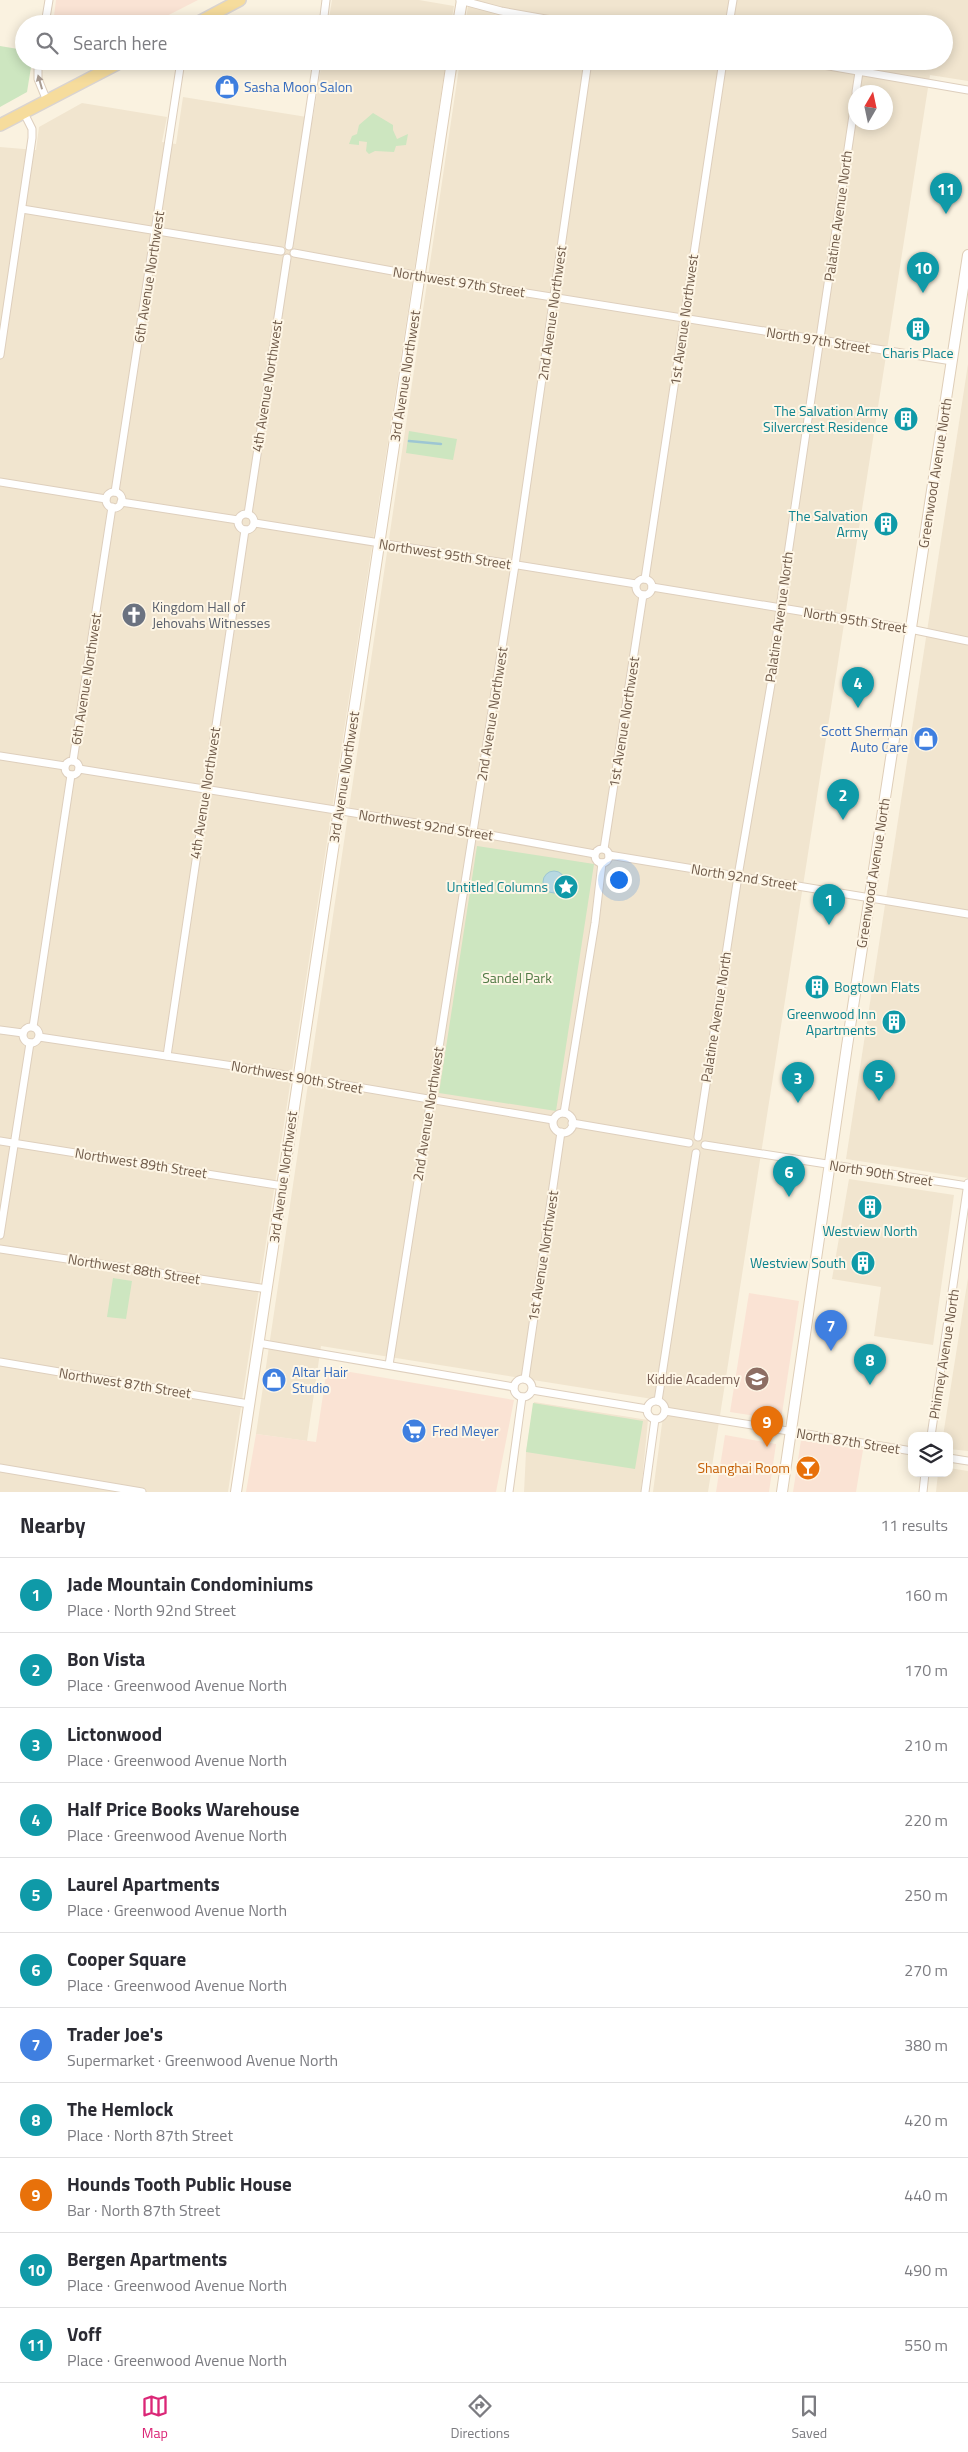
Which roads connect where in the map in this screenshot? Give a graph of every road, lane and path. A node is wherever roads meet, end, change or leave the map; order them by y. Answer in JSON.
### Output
{"nodes":[{"id":1,"x":49,"y":0,"type":"edge"},
{"id":2,"x":240,"y":0,"type":"edge"},
{"id":3,"x":326,"y":0,"type":"edge"},
{"id":4,"x":461,"y":0,"type":"edge"},
{"id":5,"x":733,"y":0,"type":"edge"},
{"id":6,"x":46,"y":15,"type":"edge"},
{"id":7,"x":212,"y":15,"type":"edge"},
{"id":8,"x":324,"y":15,"type":"edge"},
{"id":9,"x":459,"y":15,"type":"edge"},
{"id":10,"x":523,"y":15,"type":"edge"},
{"id":11,"x":730,"y":15,"type":"edge"},
{"id":12,"x":38,"y":70,"type":"edge"},
{"id":13,"x":106,"y":70,"type":"edge"},
{"id":14,"x":180,"y":70,"type":"edge"},
{"id":15,"x":316,"y":70,"type":"edge"},
{"id":16,"x":451,"y":70,"type":"edge"},
{"id":17,"x":587,"y":70,"type":"edge"},
{"id":18,"x":722,"y":70,"type":"edge"},
{"id":19,"x":848,"y":70,"type":"edge"},
{"id":20,"x":859,"y":72,"type":"junction"},
{"id":21,"x":857,"y":85,"type":"edge"},
{"id":22,"x":968,"y":90,"type":"edge"},
{"id":23,"x":47,"y":101,"type":"junction"},
{"id":24,"x":24,"y":113,"type":"junction"},
{"id":25,"x":0,"y":125,"type":"edge"},
{"id":26,"x":851,"y":130,"type":"edge"},
{"id":27,"x":22,"y":209,"type":"junction"},
{"id":28,"x":156,"y":230,"type":"junction"},
{"id":29,"x":289,"y":246,"type":"junction"},
{"id":30,"x":281,"y":251,"type":"junction"},
{"id":31,"x":294,"y":253,"type":"junction"},
{"id":32,"x":968,"y":255,"type":"edge"},
{"id":33,"x":286,"y":258,"type":"junction"},
{"id":34,"x":420,"y":276,"type":"junction"},
{"id":35,"x":966,"y":284,"type":"edge"},
{"id":36,"x":554,"y":298,"type":"junction"},
{"id":37,"x":684,"y":318,"type":"junction"},
{"id":38,"x":819,"y":340,"type":"junction"},
{"id":39,"x":0,"y":355,"type":"edge"},
{"id":40,"x":952,"y":361,"type":"junction"},
{"id":41,"x":0,"y":482,"type":"edge"},
{"id":42,"x":115,"y":492,"type":"junction"},
{"id":43,"x":106,"y":499,"type":"junction"},
{"id":44,"x":121,"y":502,"type":"junction"},
{"id":45,"x":112,"y":508,"type":"junction"},
{"id":46,"x":248,"y":514,"type":"junction"},
{"id":47,"x":238,"y":520,"type":"junction"},
{"id":48,"x":255,"y":523,"type":"junction"},
{"id":49,"x":245,"y":530,"type":"junction"},
{"id":50,"x":380,"y":543,"type":"junction"},
{"id":51,"x":515,"y":566,"type":"junction"},
{"id":52,"x":645,"y":579,"type":"junction"},
{"id":53,"x":636,"y":584,"type":"junction"},
{"id":54,"x":652,"y":587,"type":"junction"},
{"id":55,"x":643,"y":595,"type":"junction"},
{"id":56,"x":780,"y":608,"type":"junction"},
{"id":57,"x":910,"y":629,"type":"junction"},
{"id":58,"x":968,"y":641,"type":"edge"},
{"id":59,"x":0,"y":756,"type":"edge"},
{"id":60,"x":73,"y":761,"type":"junction"},
{"id":61,"x":65,"y":766,"type":"junction"},
{"id":62,"x":79,"y":769,"type":"junction"},
{"id":63,"x":71,"y":775,"type":"junction"},
{"id":64,"x":206,"y":789,"type":"junction"},
{"id":65,"x":339,"y":810,"type":"junction"},
{"id":66,"x":473,"y":832,"type":"junction"},
{"id":67,"x":604,"y":849,"type":"junction"},
{"id":68,"x":595,"y":854,"type":"junction"},
{"id":69,"x":609,"y":856,"type":"junction"},
{"id":70,"x":602,"y":863,"type":"junction"},
{"id":71,"x":738,"y":876,"type":"junction"},
{"id":72,"x":869,"y":897,"type":"junction"},
{"id":73,"x":968,"y":914,"type":"edge"},
{"id":74,"x":33,"y":1027,"type":"junction"},
{"id":75,"x":0,"y":1030,"type":"edge"},
{"id":76,"x":23,"y":1033,"type":"junction"},
{"id":77,"x":39,"y":1037,"type":"junction"},
{"id":78,"x":30,"y":1043,"type":"junction"},
{"id":79,"x":167,"y":1056,"type":"junction"},
{"id":80,"x":298,"y":1077,"type":"junction"},
{"id":81,"x":429,"y":1100,"type":"junction"},
{"id":82,"x":564,"y":1113,"type":"junction"},
{"id":83,"x":553,"y":1120,"type":"junction"},
{"id":84,"x":572,"y":1123,"type":"junction"},
{"id":85,"x":561,"y":1132,"type":"junction"},
{"id":86,"x":698,"y":1137,"type":"junction"},
{"id":87,"x":0,"y":1141,"type":"edge"},
{"id":88,"x":15,"y":1143,"type":"junction"},
{"id":89,"x":689,"y":1143,"type":"junction"},
{"id":90,"x":705,"y":1145,"type":"junction"},
{"id":91,"x":696,"y":1153,"type":"junction"},
{"id":92,"x":830,"y":1165,"type":"junction"},
{"id":93,"x":968,"y":1185,"type":"edge"},
{"id":94,"x":283,"y":1186,"type":"junction"},
{"id":95,"x":0,"y":1235,"type":"edge"},
{"id":96,"x":0,"y":1249,"type":"edge"},
{"id":97,"x":267,"y":1290,"type":"junction"},
{"id":98,"x":258,"y":1343,"type":"junction"},
{"id":99,"x":0,"y":1362,"type":"edge"},
{"id":100,"x":389,"y":1365,"type":"junction"},
{"id":101,"x":524,"y":1379,"type":"junction"},
{"id":102,"x":514,"y":1387,"type":"junction"},
{"id":103,"x":532,"y":1390,"type":"junction"},
{"id":104,"x":522,"y":1397,"type":"junction"},
{"id":105,"x":658,"y":1401,"type":"junction"},
{"id":106,"x":249,"y":1404,"type":"junction"},
{"id":107,"x":647,"y":1409,"type":"junction"},
{"id":108,"x":665,"y":1411,"type":"junction"},
{"id":109,"x":655,"y":1419,"type":"junction"},
{"id":110,"x":791,"y":1432,"type":"junction"},
{"id":111,"x":932,"y":1432,"type":"edge"},
{"id":112,"x":908,"y":1451,"type":"edge"},
{"id":113,"x":953,"y":1459,"type":"edge"},
{"id":114,"x":968,"y":1461,"type":"edge"},
{"id":115,"x":0,"y":1468,"type":"edge"},
{"id":116,"x":925,"y":1477,"type":"edge"},
{"id":117,"x":142,"y":1492,"type":"edge"},
{"id":118,"x":236,"y":1492,"type":"edge"},
{"id":119,"x":509,"y":1492,"type":"edge"},
{"id":120,"x":645,"y":1492,"type":"edge"},
{"id":121,"x":782,"y":1492,"type":"edge"},
{"id":122,"x":923,"y":1492,"type":"edge"}],
"edges":[{"from":1,"to":6,"type":"street"},
{"from":2,"to":7,"type":"main road"},
{"from":3,"to":8,"type":"street"},
{"from":4,"to":9,"type":"street"},
{"from":4,"to":10,"type":"street"},
{"from":5,"to":11,"type":"street"},
{"from":23,"to":12,"type":"street","one_way":true},
{"from":13,"to":23,"type":"main road"},
{"from":14,"to":28,"type":"street","name":"6th Avenue Northwest"},
{"from":15,"to":29,"type":"street"},
{"from":16,"to":34,"type":"street","name":"3rd Avenue Northwest"},
{"from":17,"to":36,"type":"street","name":"2nd Avenue Northwest"},
{"from":18,"to":37,"type":"street","name":"1st Avenue Northwest"},
{"from":19,"to":20,"type":"street"},
{"from":20,"to":21,"type":"street","name":"Palatine Avenue North"},
{"from":20,"to":22,"type":"street"},
{"from":23,"to":24,"type":"main road"},
{"from":24,"to":25,"type":"main road"},
{"from":24,"to":27,"type":"street"},
{"from":26,"to":38,"type":"street","name":"Palatine Avenue North"},
{"from":27,"to":28,"type":"street"},
{"from":27,"to":39,"type":"street"},
{"from":28,"to":30,"type":"street"},
{"from":28,"to":42,"type":"street","name":"6th Avenue Northwest"},
{"from":29,"to":30,"type":"street"},
{"from":29,"to":31,"type":"street"},
{"from":30,"to":33,"type":"street"},
{"from":31,"to":33,"type":"street"},
{"from":31,"to":34,"type":"street","name":"Northwest 97th Street"},
{"from":32,"to":35,"type":"street","name":"Greenwood Avenue North"},
{"from":33,"to":46,"type":"street","name":"4th Avenue Northwest"},
{"from":34,"to":36,"type":"street","name":"Northwest 97th Street"},
{"from":34,"to":50,"type":"street","name":"3rd Avenue Northwest"},
{"from":35,"to":40,"type":"street","name":"Greenwood Avenue North"},
{"from":36,"to":37,"type":"street","name":"Northwest 97th Street"},
{"from":36,"to":51,"type":"street","name":"2nd Avenue Northwest"},
{"from":37,"to":38,"type":"street","name":"North 97th Street"},
{"from":37,"to":52,"type":"street","name":"1st Avenue Northwest"},
{"from":38,"to":40,"type":"street","name":"North 97th Street"},
{"from":38,"to":56,"type":"street","name":"Palatine Avenue North"},
{"from":40,"to":57,"type":"street","name":"Greenwood Avenue North"},
{"from":41,"to":43,"type":"street"},
{"from":42,"to":43,"type":"street"},
{"from":42,"to":44,"type":"street"},
{"from":43,"to":45,"type":"street"},
{"from":44,"to":45,"type":"street"},
{"from":44,"to":47,"type":"street"},
{"from":45,"to":60,"type":"street","name":"6th Avenue Northwest"},
{"from":46,"to":47,"type":"street"},
{"from":46,"to":48,"type":"street"},
{"from":47,"to":49,"type":"street"},
{"from":48,"to":49,"type":"street"},
{"from":48,"to":50,"type":"street","name":"Northwest 95th Street"},
{"from":49,"to":64,"type":"street","name":"4th Avenue Northwest"},
{"from":50,"to":51,"type":"street","name":"Northwest 95th Street"},
{"from":50,"to":65,"type":"street","name":"3rd Avenue Northwest"},
{"from":51,"to":53,"type":"street","name":"Northwest 95th Street"},
{"from":51,"to":66,"type":"street","name":"2nd Avenue Northwest"},
{"from":52,"to":53,"type":"street"},
{"from":52,"to":54,"type":"street"},
{"from":53,"to":55,"type":"street"},
{"from":54,"to":55,"type":"street"},
{"from":54,"to":56,"type":"street","name":"North 95th Street"},
{"from":55,"to":67,"type":"street","name":"1st Avenue Northwest"},
{"from":56,"to":57,"type":"street","name":"North 95th Street"},
{"from":56,"to":71,"type":"street","name":"Palatine Avenue North"},
{"from":57,"to":58,"type":"street","name":"North 95th Street"},
{"from":57,"to":72,"type":"street","name":"Greenwood Avenue North"},
{"from":59,"to":61,"type":"street"},
{"from":60,"to":61,"type":"street"},
{"from":60,"to":62,"type":"street"},
{"from":61,"to":63,"type":"street"},
{"from":62,"to":63,"type":"street"},
{"from":62,"to":64,"type":"street","name":"Northwest 92nd Street"},
{"from":63,"to":74,"type":"street"},
{"from":64,"to":65,"type":"street","name":"Northwest 92nd Street"},
{"from":64,"to":79,"type":"street","name":"4th Avenue Northwest"},
{"from":65,"to":66,"type":"street","name":"Northwest 92nd Street"},
{"from":65,"to":80,"type":"street","name":"3rd Avenue Northwest"},
{"from":66,"to":68,"type":"street","name":"Northwest 92nd Street"},
{"from":66,"to":81,"type":"street","name":"2nd Avenue Northwest"},
{"from":67,"to":68,"type":"street"},
{"from":67,"to":69,"type":"street"},
{"from":68,"to":70,"type":"street"},
{"from":69,"to":70,"type":"street"},
{"from":69,"to":71,"type":"street","name":"North 92nd Street"},
{"from":70,"to":82,"type":"street"},
{"from":71,"to":72,"type":"street","name":"North 92nd Street"},
{"from":71,"to":86,"type":"street","name":"Palatine Avenue North"},
{"from":72,"to":73,"type":"street","name":"North 92nd Street"},
{"from":72,"to":92,"type":"street","name":"Greenwood Avenue North"},
{"from":74,"to":76,"type":"street"},
{"from":74,"to":77,"type":"street"},
{"from":75,"to":76,"type":"street"},
{"from":76,"to":78,"type":"street"},
{"from":77,"to":78,"type":"street"},
{"from":77,"to":79,"type":"street","name":"Northwest 90th Street"},
{"from":78,"to":88,"type":"street"},
{"from":79,"to":80,"type":"street","name":"Northwest 90th Street"},
{"from":80,"to":81,"type":"street","name":"Northwest 90th Street"},
{"from":80,"to":94,"type":"street","name":"3rd Avenue Northwest"},
{"from":81,"to":83,"type":"street","name":"Northwest 90th Street"},
{"from":81,"to":100,"type":"street","name":"2nd Avenue Northwest"},
{"from":82,"to":83,"type":"street"},
{"from":82,"to":84,"type":"street"},
{"from":83,"to":85,"type":"street"},
{"from":84,"to":85,"type":"street"},
{"from":84,"to":89,"type":"street"},
{"from":85,"to":101,"type":"street","name":"1st Avenue Northwest"},
{"from":86,"to":89,"type":"street"},
{"from":86,"to":90,"type":"street"},
{"from":87,"to":88,"type":"street","name":"Northwest 89th Street"},
{"from":88,"to":94,"type":"street","name":"Northwest 89th Street"},
{"from":88,"to":95,"type":"street"},
{"from":89,"to":91,"type":"street"},
{"from":90,"to":91,"type":"street"},
{"from":90,"to":92,"type":"street","name":"North 90th Street"},
{"from":91,"to":105,"type":"street"},
{"from":92,"to":93,"type":"street","name":"North 90th Street"},
{"from":92,"to":110,"type":"street","name":"Greenwood Avenue North"},
{"from":93,"to":111,"type":"street","name":"Phinney Avenue North"},
{"from":94,"to":97,"type":"street","name":"3rd Avenue Northwest"},
{"from":96,"to":97,"type":"street","name":"Northwest 88th Street"},
{"from":97,"to":98,"type":"street","name":"3rd Avenue Northwest"},
{"from":98,"to":100,"type":"street"},
{"from":98,"to":106,"type":"street","name":"3rd Avenue Northwest"},
{"from":99,"to":106,"type":"street","name":"Northwest 87th Street"},
{"from":100,"to":102,"type":"street"},
{"from":101,"to":102,"type":"street"},
{"from":101,"to":103,"type":"street"},
{"from":102,"to":104,"type":"street"},
{"from":103,"to":104,"type":"street"},
{"from":103,"to":107,"type":"street"},
{"from":104,"to":119,"type":"street"},
{"from":105,"to":107,"type":"street"},
{"from":105,"to":108,"type":"street"},
{"from":106,"to":118,"type":"street","name":"3rd Avenue Northwest"},
{"from":107,"to":109,"type":"street"},
{"from":108,"to":109,"type":"street"},
{"from":108,"to":110,"type":"street","name":"North 87th Street"},
{"from":109,"to":120,"type":"street"},
{"from":110,"to":112,"type":"street","name":"North 87th Street"},
{"from":110,"to":121,"type":"street","name":"Greenwood Avenue North"},
{"from":113,"to":114,"type":"street"},
{"from":115,"to":117,"type":"street"},
{"from":116,"to":122,"type":"street"}]}
